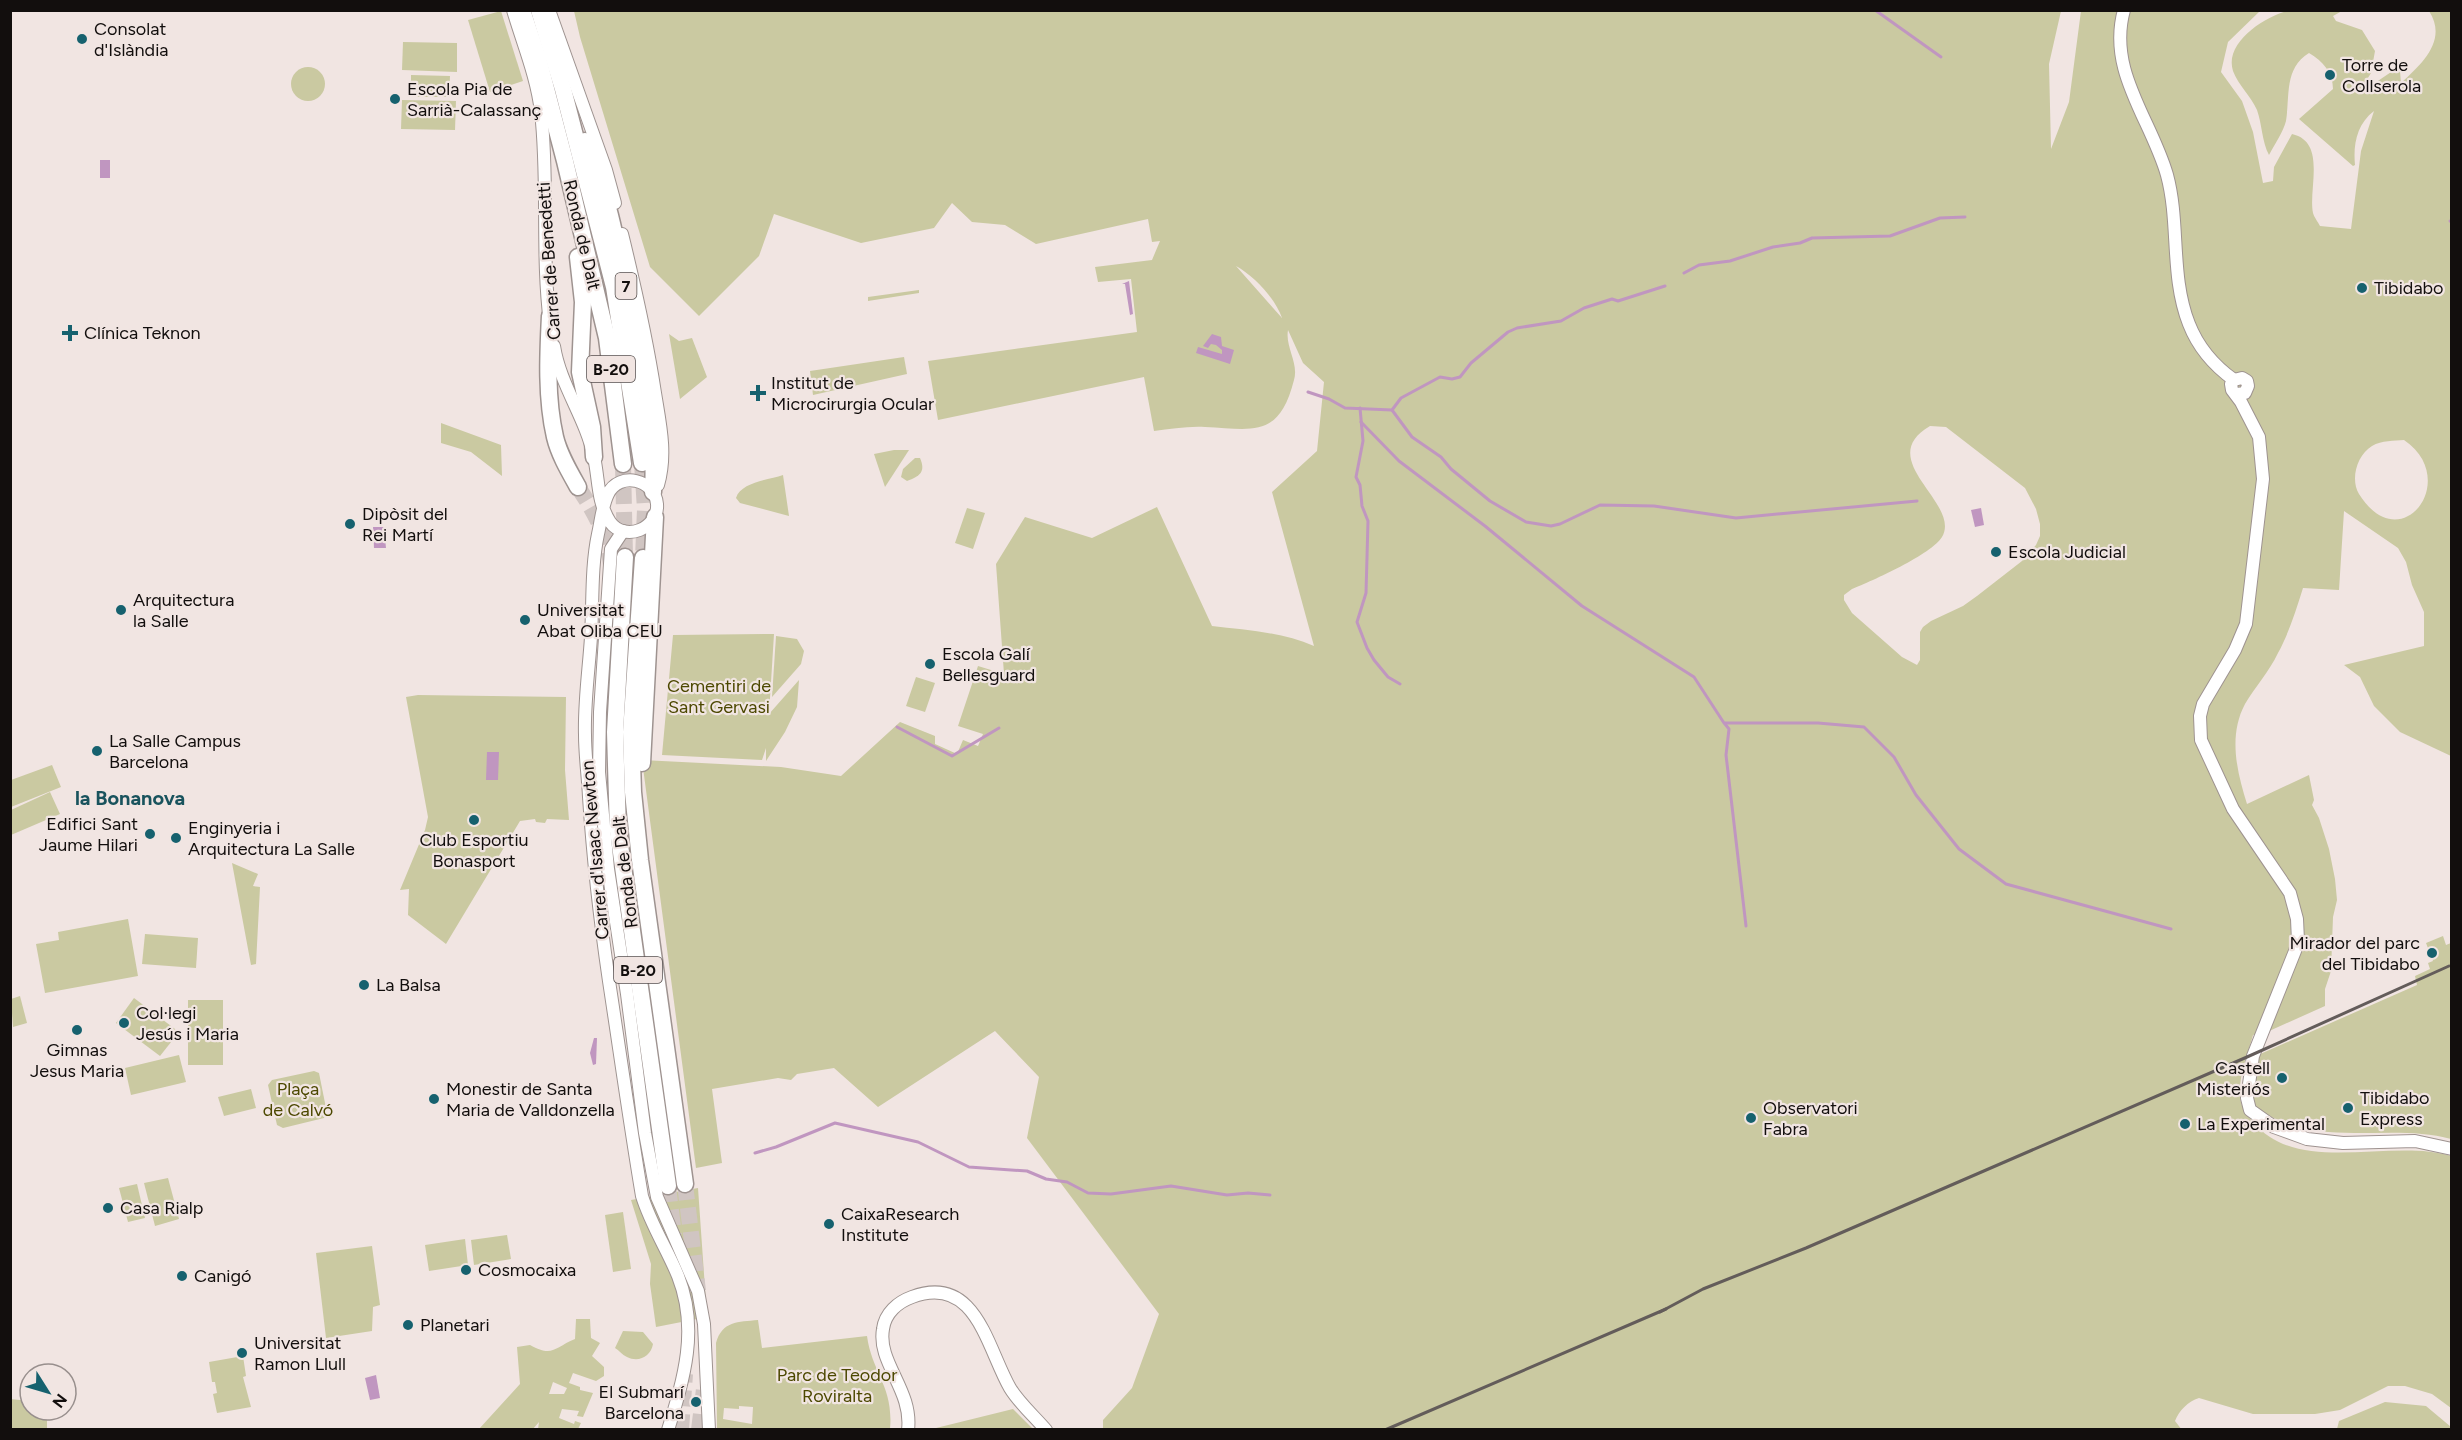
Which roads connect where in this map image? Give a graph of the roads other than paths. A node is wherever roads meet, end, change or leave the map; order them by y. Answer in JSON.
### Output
{"nodes":[{"id":1,"x":513,"y":10,"type":"edge"},
{"id":2,"x":522,"y":10,"type":"edge"},
{"id":3,"x":539,"y":10,"type":"edge"},
{"id":4,"x":549,"y":10,"type":"edge"},
{"id":5,"x":2124,"y":10,"type":"edge"},
{"id":6,"x":563,"y":88,"type":"junction"},
{"id":7,"x":565,"y":161,"type":"junction"},
{"id":8,"x":550,"y":316,"type":"junction"},
{"id":9,"x":594,"y":457,"type":"junction"},
{"id":10,"x":642,"y":463,"type":"tunnel mouth"},
{"id":11,"x":623,"y":464,"type":"tunnel mouth"},
{"id":12,"x":578,"y":487,"type":"tunnel mouth"},
{"id":13,"x":654,"y":494,"type":"junction"},
{"id":14,"x":603,"y":508,"type":"junction"},
{"id":15,"x":654,"y":517,"type":"junction"},
{"id":16,"x":623,"y":531,"type":"junction"},
{"id":17,"x":625,"y":557,"type":"tunnel mouth"},
{"id":18,"x":643,"y":558,"type":"tunnel mouth"},
{"id":19,"x":612,"y":632,"type":"dead end"},
{"id":20,"x":618,"y":683,"type":"junction"},
{"id":21,"x":640,"y":860,"type":"junction"},
{"id":22,"x":2451,"y":1149,"type":"edge"},
{"id":23,"x":686,"y":1184,"type":"tunnel mouth"},
{"id":24,"x":668,"y":1186,"type":"tunnel mouth"},
{"id":25,"x":668,"y":1430,"type":"edge"},
{"id":26,"x":709,"y":1430,"type":"edge"},
{"id":27,"x":908,"y":1430,"type":"edge"},
{"id":28,"x":1046,"y":1430,"type":"edge"}],
"edges":[{"from":1,"to":8,"type":"street","name":"Carrer de Benedetti"},
{"from":2,"to":7,"type":"highway","name":"Ronda de Dalt","number":"B-20"},
{"from":3,"to":6,"type":"highway","name":"Ronda de Dalt","number":"B-20"},
{"from":4,"to":13,"type":"street"},
{"from":5,"to":22,"type":"street"},
{"from":6,"to":10,"type":"highway","name":"Ronda de Dalt","number":"B-20"},
{"from":6,"to":13,"type":"highway","number":"7"},
{"from":7,"to":9,"type":"highway"},
{"from":7,"to":11,"type":"highway","name":"Ronda de Dalt","number":"B-20"},
{"from":8,"to":9,"type":"street","name":"Carrer de Benedetti"},
{"from":8,"to":12,"type":"highway"},
{"from":9,"to":14,"type":"street","name":"Carrer de Benedetti"},
{"from":13,"to":14,"type":"street"},
{"from":13,"to":15,"type":"street"},
{"from":14,"to":16,"type":"street"},
{"from":14,"to":25,"type":"street","name":"Carrer d'Isaac Newton"},
{"from":15,"to":16,"type":"street"},
{"from":15,"to":21,"type":"highway"},
{"from":16,"to":26,"type":"street","name":"Carrer d'Isaac Newton"},
{"from":17,"to":20,"type":"highway","name":"Ronda de Dalt","number":"B-20"},
{"from":18,"to":21,"type":"highway","name":"Ronda de Dalt","number":"B-20"},
{"from":19,"to":20,"type":"highway"},
{"from":20,"to":24,"type":"highway","name":"Ronda de Dalt","number":"B-20"},
{"from":21,"to":23,"type":"highway","name":"Ronda de Dalt","number":"B-20"},
{"from":27,"to":28,"type":"street"}]}
